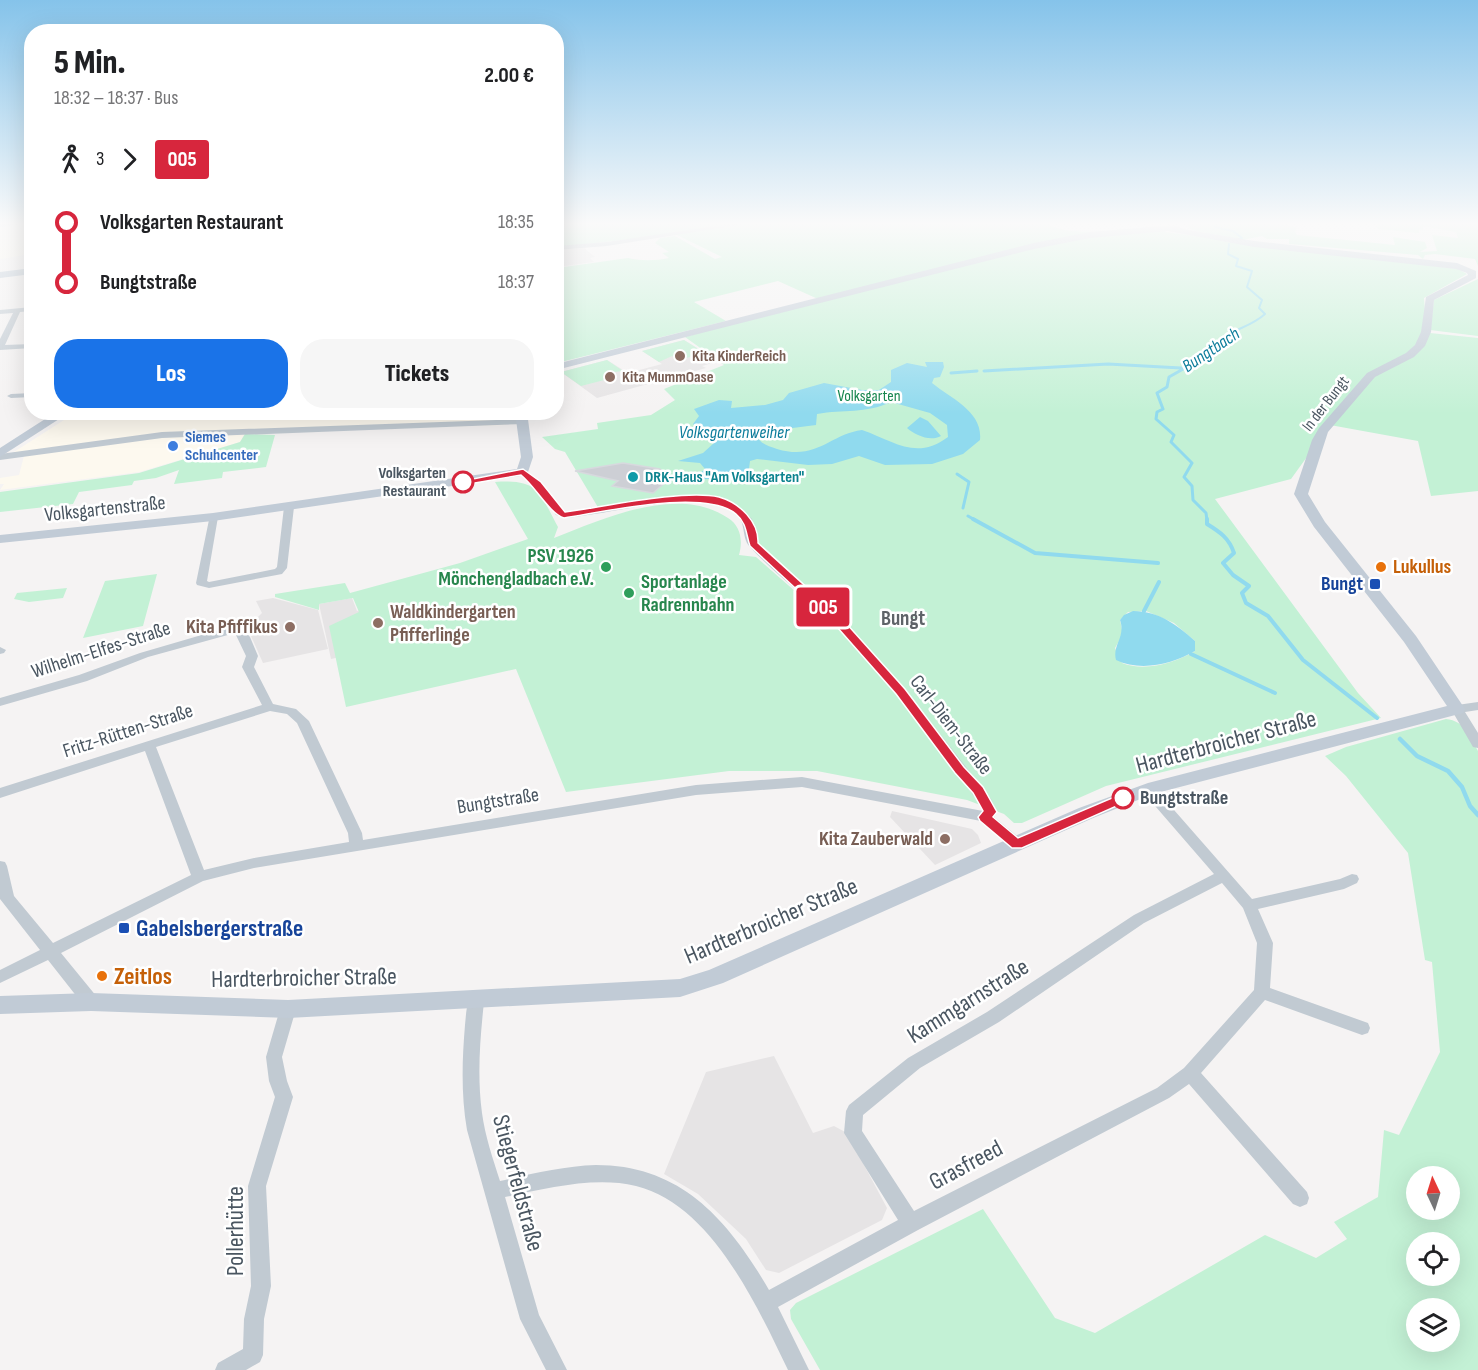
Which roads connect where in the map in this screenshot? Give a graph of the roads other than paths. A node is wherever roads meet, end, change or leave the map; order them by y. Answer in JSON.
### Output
{"nodes":[{"id":1,"x":876,"y":286,"type":"edge"},
{"id":2,"x":1454,"y":286,"type":"edge"},
{"id":3,"x":18,"y":310,"type":"junction"},
{"id":4,"x":24,"y":310,"type":"edge"},
{"id":5,"x":0,"y":312,"type":"edge"},
{"id":6,"x":24,"y":346,"type":"edge"},
{"id":7,"x":0,"y":347,"type":"edge"},
{"id":8,"x":564,"y":365,"type":"edge"},
{"id":9,"x":24,"y":395,"type":"edge"},
{"id":10,"x":11,"y":396,"type":"dead end"},
{"id":11,"x":52,"y":420,"type":"edge"},
{"id":12,"x":463,"y":420,"type":"edge"},
{"id":13,"x":521,"y":420,"type":"edge"},
{"id":14,"x":19,"y":441,"type":"junction"},
{"id":15,"x":59,"y":448,"type":"junction"},
{"id":16,"x":0,"y":455,"type":"edge"},
{"id":17,"x":523,"y":472,"type":"junction"},
{"id":18,"x":288,"y":507,"type":"junction"},
{"id":19,"x":213,"y":517,"type":"junction"},
{"id":20,"x":0,"y":539,"type":"edge"},
{"id":21,"x":0,"y":702,"type":"edge"},
{"id":22,"x":1478,"y":706,"type":"edge"},
{"id":23,"x":269,"y":707,"type":"junction"},
{"id":24,"x":1457,"y":709,"type":"junction"},
{"id":25,"x":1478,"y":744,"type":"edge"},
{"id":26,"x":149,"y":745,"type":"junction"},
{"id":27,"x":1148,"y":789,"type":"junction"},
{"id":28,"x":0,"y":793,"type":"edge"},
{"id":29,"x":985,"y":817,"type":"junction"},
{"id":30,"x":1017,"y":844,"type":"junction"},
{"id":31,"x":356,"y":846,"type":"junction"},
{"id":32,"x":0,"y":866,"type":"edge"},
{"id":33,"x":1223,"y":876,"type":"junction"},
{"id":34,"x":199,"y":877,"type":"junction"},
{"id":35,"x":1352,"y":879,"type":"dead end"},
{"id":36,"x":1249,"y":904,"type":"junction"},
{"id":37,"x":51,"y":952,"type":"junction"},
{"id":38,"x":0,"y":977,"type":"edge"},
{"id":39,"x":1262,"y":992,"type":"junction"},
{"id":40,"x":91,"y":1002,"type":"junction"},
{"id":41,"x":476,"y":1002,"type":"junction"},
{"id":42,"x":0,"y":1005,"type":"edge"},
{"id":43,"x":288,"y":1009,"type":"junction"},
{"id":44,"x":1362,"y":1028,"type":"dead end"},
{"id":45,"x":1190,"y":1072,"type":"junction"},
{"id":46,"x":493,"y":1191,"type":"junction"},
{"id":47,"x":1300,"y":1198,"type":"dead end"},
{"id":48,"x":911,"y":1223,"type":"junction"},
{"id":49,"x":766,"y":1304,"type":"junction"},
{"id":50,"x":225,"y":1370,"type":"edge"},
{"id":51,"x":557,"y":1370,"type":"edge"},
{"id":52,"x":799,"y":1370,"type":"edge"}],
"edges":[{"from":1,"to":8,"type":"street"},
{"from":2,"to":24,"type":"street","name":"In der Bungt"},
{"from":3,"to":4,"type":"street"},
{"from":3,"to":5,"type":"street"},
{"from":3,"to":7,"type":"street"},
{"from":6,"to":7,"type":"street"},
{"from":9,"to":10,"type":"street"},
{"from":11,"to":14,"type":"street"},
{"from":12,"to":15,"type":"street"},
{"from":13,"to":17,"type":"street"},
{"from":14,"to":15,"type":"street"},
{"from":14,"to":16,"type":"street"},
{"from":15,"to":16,"type":"street"},
{"from":17,"to":18,"type":"street","name":"Volksgartenstraße"},
{"from":17,"to":29,"type":"street","name":"Carl-Diem-Straße"},
{"from":18,"to":19,"type":"street","name":"Volksgartenstraße"},
{"from":18,"to":19,"type":"street"},
{"from":19,"to":20,"type":"street","name":"Volksgartenstraße"},
{"from":21,"to":23,"type":"street","name":"Wilhelm-Elfes-Straße"},
{"from":22,"to":24,"type":"street"},
{"from":23,"to":26,"type":"street","name":"Fritz-Rütten-Straße"},
{"from":23,"to":31,"type":"street"},
{"from":24,"to":25,"type":"street"},
{"from":24,"to":27,"type":"street","name":"Hardterbroicher Straße"},
{"from":26,"to":28,"type":"street","name":"Fritz-Rütten-Straße"},
{"from":26,"to":34,"type":"street"},
{"from":27,"to":30,"type":"street","name":"Hardterbroicher Straße"},
{"from":27,"to":33,"type":"street"},
{"from":29,"to":30,"type":"street","name":"Bungtstraße"},
{"from":29,"to":31,"type":"street","name":"Bungtstraße"},
{"from":30,"to":41,"type":"street","name":"Hardterbroicher Straße"},
{"from":31,"to":34,"type":"street","name":"Bungtstraße"},
{"from":32,"to":37,"type":"street"},
{"from":33,"to":36,"type":"street"},
{"from":33,"to":48,"type":"street","name":"Kammgarnstraße"},
{"from":34,"to":37,"type":"street","name":"Bungtstraße"},
{"from":35,"to":36,"type":"street"},
{"from":36,"to":39,"type":"street"},
{"from":37,"to":38,"type":"street","name":"Bungtstraße"},
{"from":37,"to":40,"type":"street"},
{"from":39,"to":44,"type":"street"},
{"from":39,"to":45,"type":"street","name":"Grasfreed"},
{"from":40,"to":42,"type":"street","name":"Hardterbroicher Straße"},
{"from":40,"to":43,"type":"street","name":"Hardterbroicher Straße"},
{"from":41,"to":43,"type":"street","name":"Hardterbroicher Straße"},
{"from":41,"to":46,"type":"street","name":"Stiegerfeldstraße"},
{"from":43,"to":50,"type":"street","name":"Pollerhütte"},
{"from":45,"to":47,"type":"street"},
{"from":45,"to":48,"type":"street","name":"Grasfreed"},
{"from":46,"to":49,"type":"street"},
{"from":46,"to":51,"type":"street","name":"Stiegerfeldstraße"},
{"from":48,"to":49,"type":"street","name":"Grasfreed"},
{"from":49,"to":52,"type":"street"}]}
